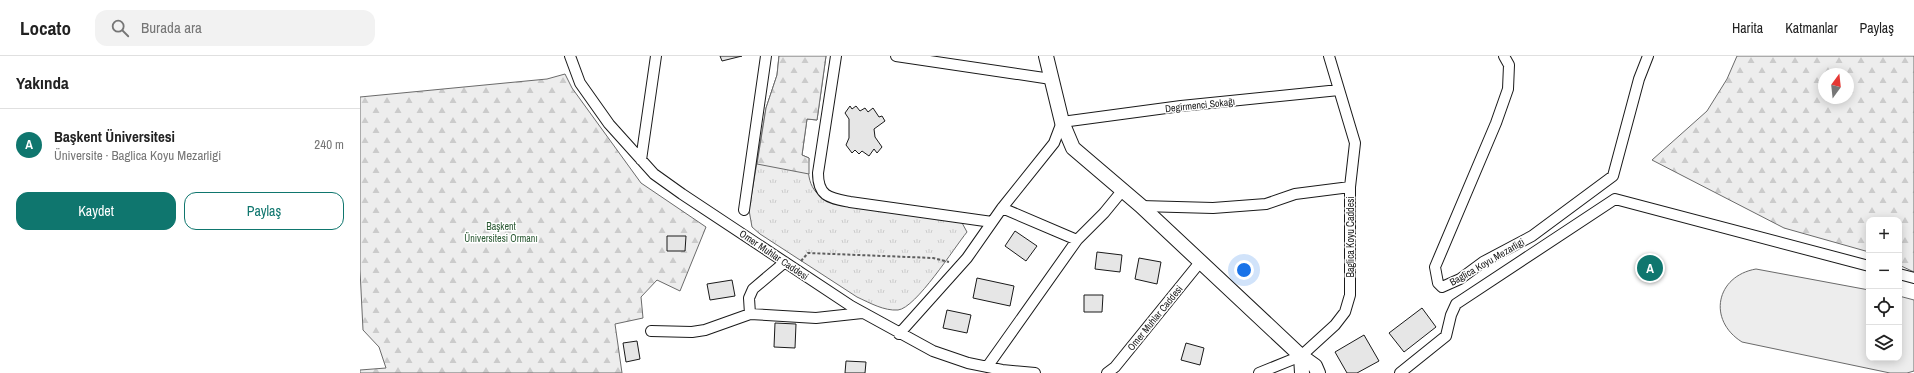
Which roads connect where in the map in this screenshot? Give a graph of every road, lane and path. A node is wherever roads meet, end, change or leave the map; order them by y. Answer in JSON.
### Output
{"nodes":[{"id":1,"x":570,"y":56,"type":"edge"},
{"id":2,"x":656,"y":56,"type":"edge"},
{"id":3,"x":766,"y":56,"type":"edge"},
{"id":4,"x":836,"y":56,"type":"edge"},
{"id":5,"x":896,"y":56,"type":"edge"},
{"id":6,"x":1046,"y":56,"type":"edge"},
{"id":7,"x":1329,"y":56,"type":"edge"},
{"id":8,"x":1504,"y":56,"type":"edge"},
{"id":9,"x":1648,"y":56,"type":"edge"},
{"id":10,"x":1051,"y":79,"type":"junction"},
{"id":11,"x":1340,"y":90,"type":"junction"},
{"id":12,"x":1062,"y":122,"type":"junction"},
{"id":13,"x":641,"y":160,"type":"junction"},
{"id":14,"x":1350,"y":187,"type":"junction"},
{"id":15,"x":1122,"y":191,"type":"junction"},
{"id":16,"x":1141,"y":206,"type":"junction"},
{"id":17,"x":1002,"y":208,"type":"junction"},
{"id":18,"x":744,"y":210,"type":"dead end"},
{"id":19,"x":992,"y":222,"type":"junction"},
{"id":20,"x":1077,"y":240,"type":"junction"},
{"id":21,"x":1201,"y":261,"type":"junction"},
{"id":22,"x":785,"y":262,"type":"junction"},
{"id":23,"x":961,"y":265,"type":"junction"},
{"id":24,"x":1866,"y":265,"type":"edge"},
{"id":25,"x":795,"y":269,"type":"junction"},
{"id":26,"x":1902,"y":275,"type":"edge"},
{"id":27,"x":1914,"y":278,"type":"edge"},
{"id":28,"x":862,"y":313,"type":"junction"},
{"id":29,"x":750,"y":314,"type":"junction"},
{"id":30,"x":651,"y":331,"type":"dead end"},
{"id":31,"x":899,"y":334,"type":"junction"},
{"id":32,"x":1301,"y":356,"type":"junction"},
{"id":33,"x":987,"y":367,"type":"junction"},
{"id":34,"x":1035,"y":373,"type":"edge"},
{"id":35,"x":1107,"y":373,"type":"edge"},
{"id":36,"x":1258,"y":373,"type":"edge"},
{"id":37,"x":1302,"y":373,"type":"edge"},
{"id":38,"x":1318,"y":373,"type":"edge"},
{"id":39,"x":1400,"y":373,"type":"edge"}],
"edges":[{"from":1,"to":13,"type":"street","name":"Omer Muhlar Caddesi"},
{"from":2,"to":13,"type":"street"},
{"from":3,"to":18,"type":"street"},
{"from":4,"to":19,"type":"street"},
{"from":5,"to":10,"type":"street"},
{"from":6,"to":10,"type":"street"},
{"from":7,"to":11,"type":"street","name":"Baglica Koyu Caddesi"},
{"from":8,"to":9,"type":"street","name":"Baglica Koyu Mezarligi"},
{"from":10,"to":12,"type":"street"},
{"from":11,"to":12,"type":"street","name":"Degirmenci Sokağı"},
{"from":11,"to":14,"type":"street","name":"Baglica Koyu Caddesi"},
{"from":12,"to":15,"type":"street"},
{"from":12,"to":17,"type":"street"},
{"from":13,"to":22,"type":"street","name":"Omer Muhlar Caddesi"},
{"from":14,"to":16,"type":"street"},
{"from":14,"to":32,"type":"street","name":"Baglica Koyu Caddesi"},
{"from":15,"to":16,"type":"street"},
{"from":15,"to":20,"type":"street"},
{"from":16,"to":21,"type":"street"},
{"from":17,"to":19,"type":"street"},
{"from":17,"to":20,"type":"street"},
{"from":19,"to":23,"type":"street"},
{"from":20,"to":33,"type":"street"},
{"from":21,"to":32,"type":"street"},
{"from":21,"to":35,"type":"street","name":"Omer Muhlar Caddesi"},
{"from":22,"to":25,"type":"street","name":"Omer Muhlar Caddesi"},
{"from":22,"to":29,"type":"street"},
{"from":23,"to":25,"type":"path"},
{"from":23,"to":31,"type":"street"},
{"from":24,"to":39,"type":"street"},
{"from":25,"to":28,"type":"street","name":"Omer Muhlar Caddesi"},
{"from":26,"to":27,"type":"street"},
{"from":28,"to":29,"type":"street"},
{"from":28,"to":31,"type":"street","name":"Omer Muhlar Caddesi"},
{"from":29,"to":30,"type":"street"},
{"from":31,"to":33,"type":"street","name":"Omer Muhlar Caddesi"},
{"from":32,"to":36,"type":"street","name":"Baglica Koyu Caddesi"},
{"from":32,"to":37,"type":"street"},
{"from":32,"to":38,"type":"street"},
{"from":33,"to":34,"type":"street","name":"Omer Muhlar Caddesi"}]}
